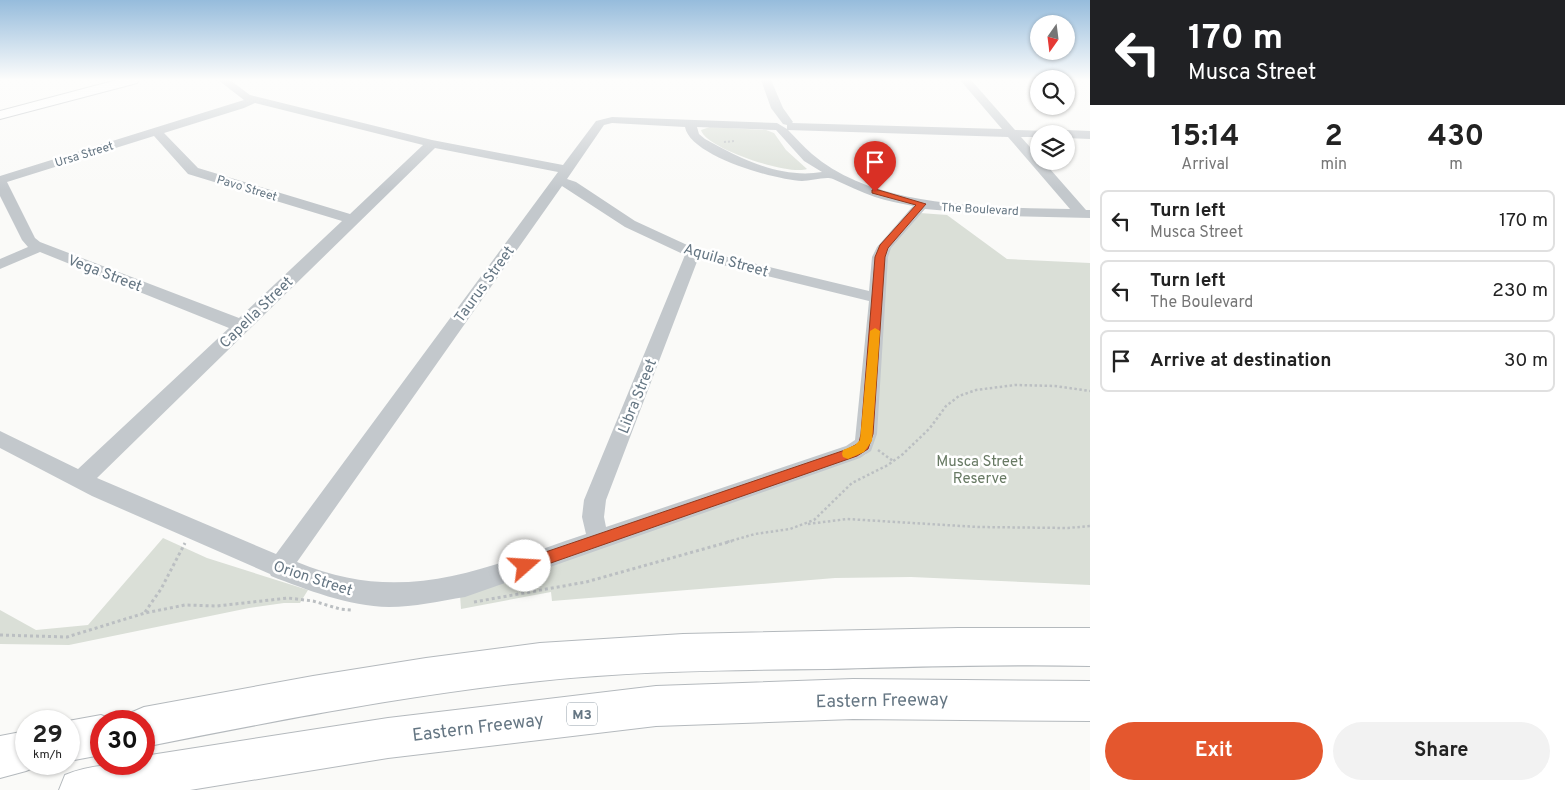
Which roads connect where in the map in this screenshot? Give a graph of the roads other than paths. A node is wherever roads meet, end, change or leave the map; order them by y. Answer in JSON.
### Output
{"nodes":[{"id":1,"x":205,"y":117,"type":"edge"},
{"id":2,"x":325,"y":117,"type":"edge"},
{"id":3,"x":781,"y":117,"type":"edge"},
{"id":4,"x":998,"y":117,"type":"edge"},
{"id":5,"x":690,"y":122,"type":"junction"},
{"id":6,"x":784,"y":125,"type":"junction"},
{"id":7,"x":156,"y":132,"type":"junction"},
{"id":8,"x":1012,"y":133,"type":"junction"},
{"id":9,"x":1030,"y":134,"type":"edge"},
{"id":10,"x":1075,"y":134,"type":"edge"},
{"id":11,"x":1090,"y":135,"type":"edge"},
{"id":12,"x":432,"y":144,"type":"junction"},
{"id":13,"x":796,"y":146,"type":"joint"},
{"id":14,"x":531,"y":165,"type":"joint"},
{"id":15,"x":833,"y":174,"type":"junction"},
{"id":16,"x":563,"y":175,"type":"junction"},
{"id":17,"x":0,"y":181,"type":"edge"},
{"id":18,"x":922,"y":204,"type":"junction"},
{"id":19,"x":1086,"y":214,"type":"edge"},
{"id":20,"x":353,"y":220,"type":"junction"},
{"id":21,"x":39,"y":247,"type":"junction"},
{"id":22,"x":693,"y":253,"type":"junction"},
{"id":23,"x":0,"y":264,"type":"edge"},
{"id":24,"x":878,"y":298,"type":"junction"},
{"id":25,"x":242,"y":326,"type":"junction"},
{"id":26,"x":0,"y":439,"type":"edge"},
{"id":27,"x":80,"y":481,"type":"junction"},
{"id":28,"x":598,"y":540,"type":"junction"},
{"id":29,"x":279,"y":568,"type":"junction"},
{"id":30,"x":1090,"y":647,"type":"edge"},
{"id":31,"x":1090,"y":701,"type":"edge"},
{"id":32,"x":155,"y":724,"type":"edge"},
{"id":33,"x":15,"y":754,"type":"edge"},
{"id":34,"x":0,"y":757,"type":"edge"},
{"id":35,"x":80,"y":790,"type":"edge"}],
"edges":[{"from":1,"to":7,"type":"street","name":"Ursa Street"},
{"from":2,"to":12,"type":"street","name":"Aquila Street"},
{"from":3,"to":6,"type":"street","name":"The Boulevard"},
{"from":4,"to":8,"type":"street"},
{"from":5,"to":6,"type":"street","name":"Taurus Street"},
{"from":5,"to":15,"type":"street"},
{"from":5,"to":16,"type":"street","name":"Taurus Street"},
{"from":6,"to":8,"type":"street","name":"Taurus Street"},
{"from":6,"to":13,"type":"street","name":"The Boulevard"},
{"from":7,"to":17,"type":"street","name":"Ursa Street"},
{"from":7,"to":20,"type":"street","name":"Pavo Street"},
{"from":8,"to":9,"type":"street","name":"Taurus Street"},
{"from":8,"to":19,"type":"street"},
{"from":10,"to":11,"type":"street"},
{"from":12,"to":14,"type":"street","name":"Aquila Street"},
{"from":12,"to":20,"type":"street","name":"Capella Street"},
{"from":13,"to":15,"type":"street","name":"The Boulevard"},
{"from":14,"to":16,"type":"street","name":"Aquila Street"},
{"from":15,"to":18,"type":"street","name":"The Boulevard"},
{"from":16,"to":22,"type":"street","name":"Aquila Street"},
{"from":16,"to":29,"type":"street","name":"Taurus Street"},
{"from":17,"to":21,"type":"street","name":"Vega Street"},
{"from":18,"to":19,"type":"street","name":"The Boulevard"},
{"from":18,"to":24,"type":"street"},
{"from":20,"to":25,"type":"street","name":"Capella Street"},
{"from":21,"to":23,"type":"street"},
{"from":21,"to":25,"type":"street","name":"Vega Street"},
{"from":22,"to":24,"type":"street","name":"Aquila Street"},
{"from":22,"to":28,"type":"street","name":"Libra Street"},
{"from":24,"to":28,"type":"street","name":"Orion Street"},
{"from":25,"to":27,"type":"street","name":"Capella Street"},
{"from":26,"to":27,"type":"street","name":"Orion Street"},
{"from":27,"to":29,"type":"street","name":"Orion Street"},
{"from":28,"to":29,"type":"street","name":"Orion Street"},
{"from":30,"to":32,"type":"highway"},
{"from":31,"to":35,"type":"highway","name":"Eastern Freeway","number":"M3"},
{"from":33,"to":34,"type":"highway"}]}
